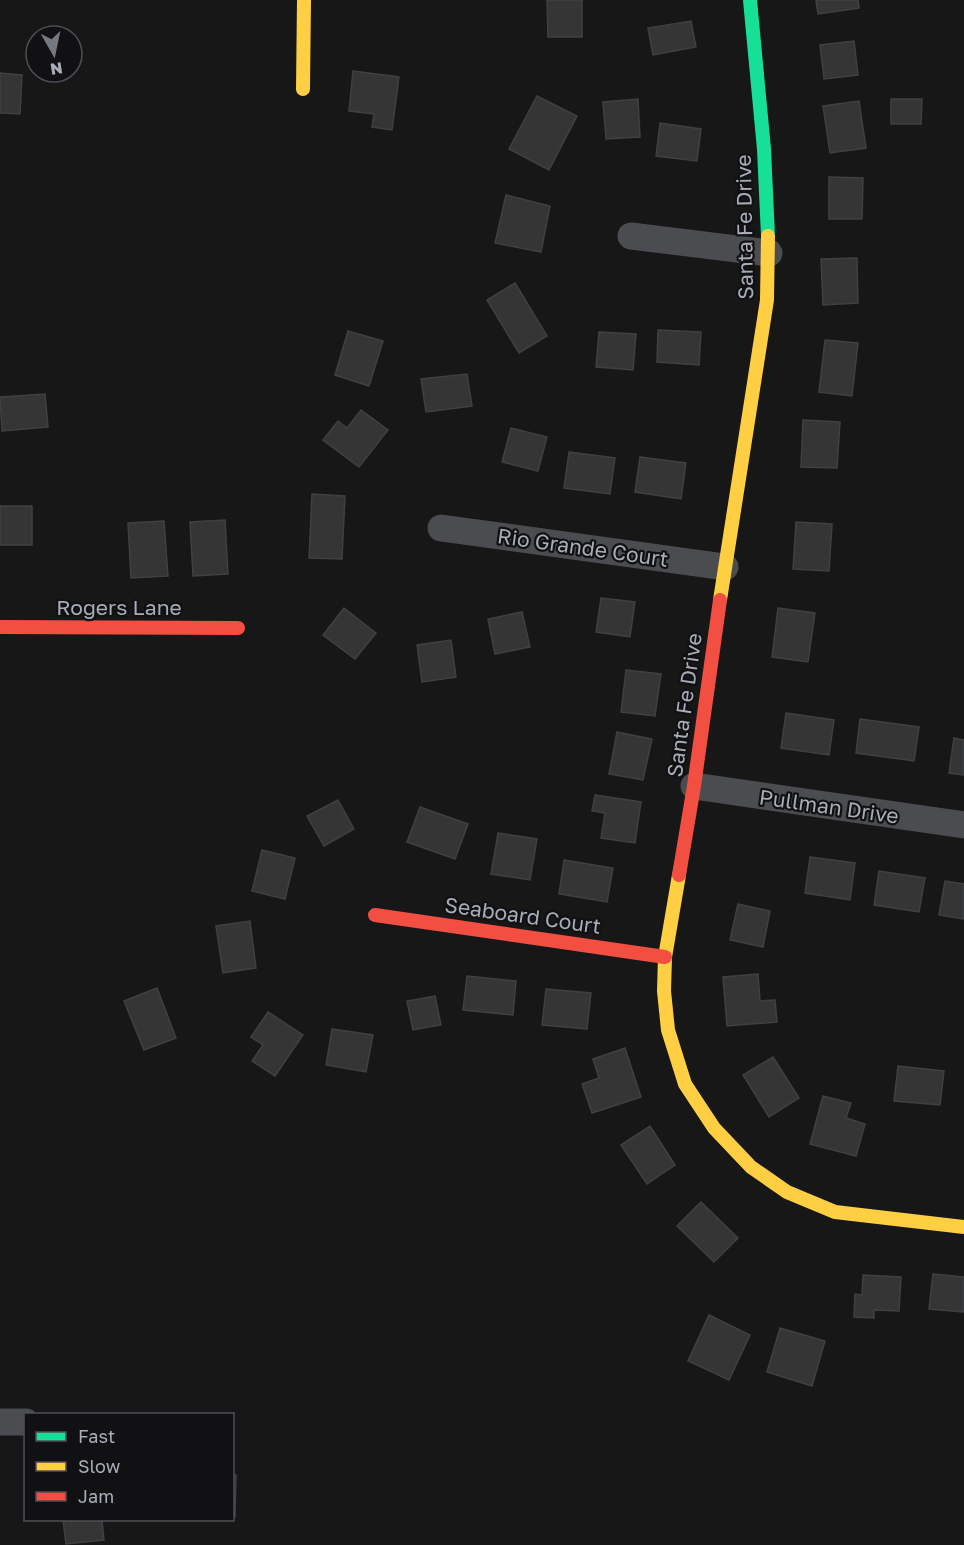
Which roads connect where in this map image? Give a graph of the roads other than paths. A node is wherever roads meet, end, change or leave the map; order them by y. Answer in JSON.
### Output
{"nodes":[{"id":1,"x":304,"y":0,"type":"edge"},
{"id":2,"x":750,"y":0,"type":"edge"},
{"id":3,"x":303,"y":88,"type":"dead end"},
{"id":4,"x":630,"y":236,"type":"dead end"},
{"id":5,"x":769,"y":253,"type":"junction"},
{"id":6,"x":441,"y":528,"type":"dead end"},
{"id":7,"x":724,"y":567,"type":"junction"},
{"id":8,"x":0,"y":627,"type":"edge"},
{"id":9,"x":238,"y":628,"type":"dead end"},
{"id":10,"x":694,"y":786,"type":"junction"},
{"id":11,"x":964,"y":825,"type":"edge"},
{"id":12,"x":375,"y":915,"type":"dead end"},
{"id":13,"x":665,"y":957,"type":"junction"},
{"id":14,"x":964,"y":1227,"type":"edge"},
{"id":15,"x":0,"y":1422,"type":"edge"},
{"id":16,"x":24,"y":1422,"type":"edge"}],
"edges":[{"from":1,"to":3,"type":"street"},
{"from":2,"to":5,"type":"street","name":"Santa Fe Drive"},
{"from":4,"to":5,"type":"street"},
{"from":5,"to":7,"type":"street","name":"Santa Fe Drive"},
{"from":6,"to":7,"type":"street","name":"Rio Grande Court"},
{"from":7,"to":10,"type":"street","name":"Santa Fe Drive"},
{"from":8,"to":9,"type":"street","name":"Rogers Lane"},
{"from":10,"to":11,"type":"street","name":"Pullman Drive"},
{"from":10,"to":13,"type":"street","name":"Santa Fe Drive"},
{"from":12,"to":13,"type":"street","name":"Seaboard Court"},
{"from":13,"to":14,"type":"street","name":"Santa Fe Drive"},
{"from":15,"to":16,"type":"street"}]}
